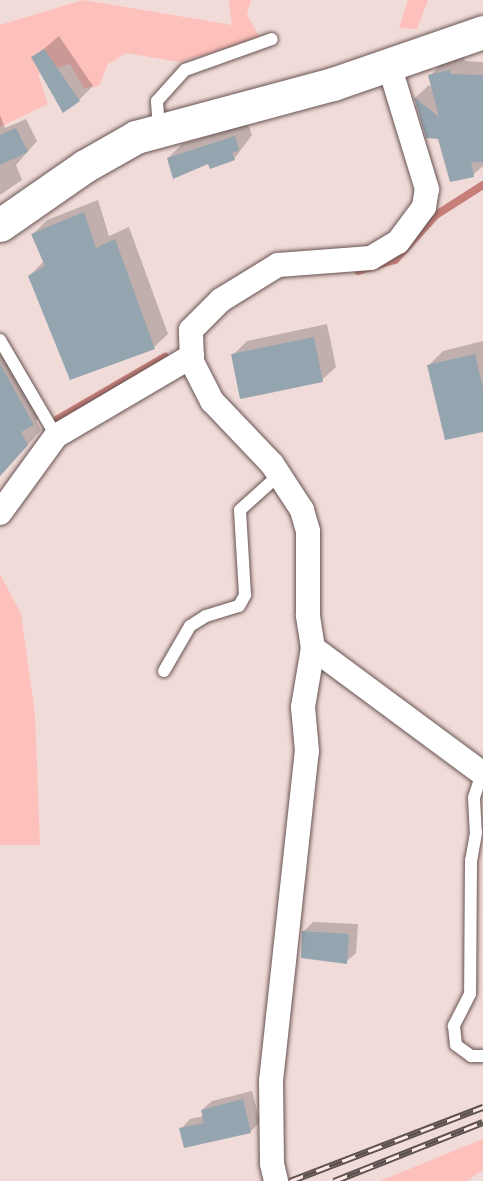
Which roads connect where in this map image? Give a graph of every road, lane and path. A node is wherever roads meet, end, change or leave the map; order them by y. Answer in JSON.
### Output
{"nodes":[{"id":1,"x":483,"y":32,"type":"edge"},
{"id":2,"x":272,"y":39,"type":"dead end"},
{"id":3,"x":389,"y":65,"type":"junction"},
{"id":4,"x":159,"y":129,"type":"junction"},
{"id":5,"x":0,"y":225,"type":"edge"},
{"id":6,"x":0,"y":340,"type":"edge"},
{"id":7,"x":192,"y":356,"type":"junction"},
{"id":8,"x":56,"y":436,"type":"junction"},
{"id":9,"x":280,"y":474,"type":"junction"},
{"id":10,"x":0,"y":513,"type":"edge"},
{"id":11,"x":313,"y":648,"type":"junction"},
{"id":12,"x":164,"y":671,"type":"dead end"},
{"id":13,"x":482,"y":773,"type":"edge"},
{"id":14,"x":483,"y":1056,"type":"edge"},
{"id":15,"x":276,"y":1181,"type":"edge"}],
"edges":[{"from":1,"to":3,"type":"street"},
{"from":2,"to":4,"type":"lane"},
{"from":3,"to":4,"type":"street"},
{"from":3,"to":7,"type":"street"},
{"from":4,"to":5,"type":"street"},
{"from":6,"to":8,"type":"lane"},
{"from":7,"to":8,"type":"street"},
{"from":7,"to":9,"type":"street"},
{"from":8,"to":10,"type":"street"},
{"from":9,"to":11,"type":"street"},
{"from":9,"to":12,"type":"lane"},
{"from":11,"to":13,"type":"street"},
{"from":11,"to":15,"type":"street"},
{"from":13,"to":14,"type":"lane"}]}
